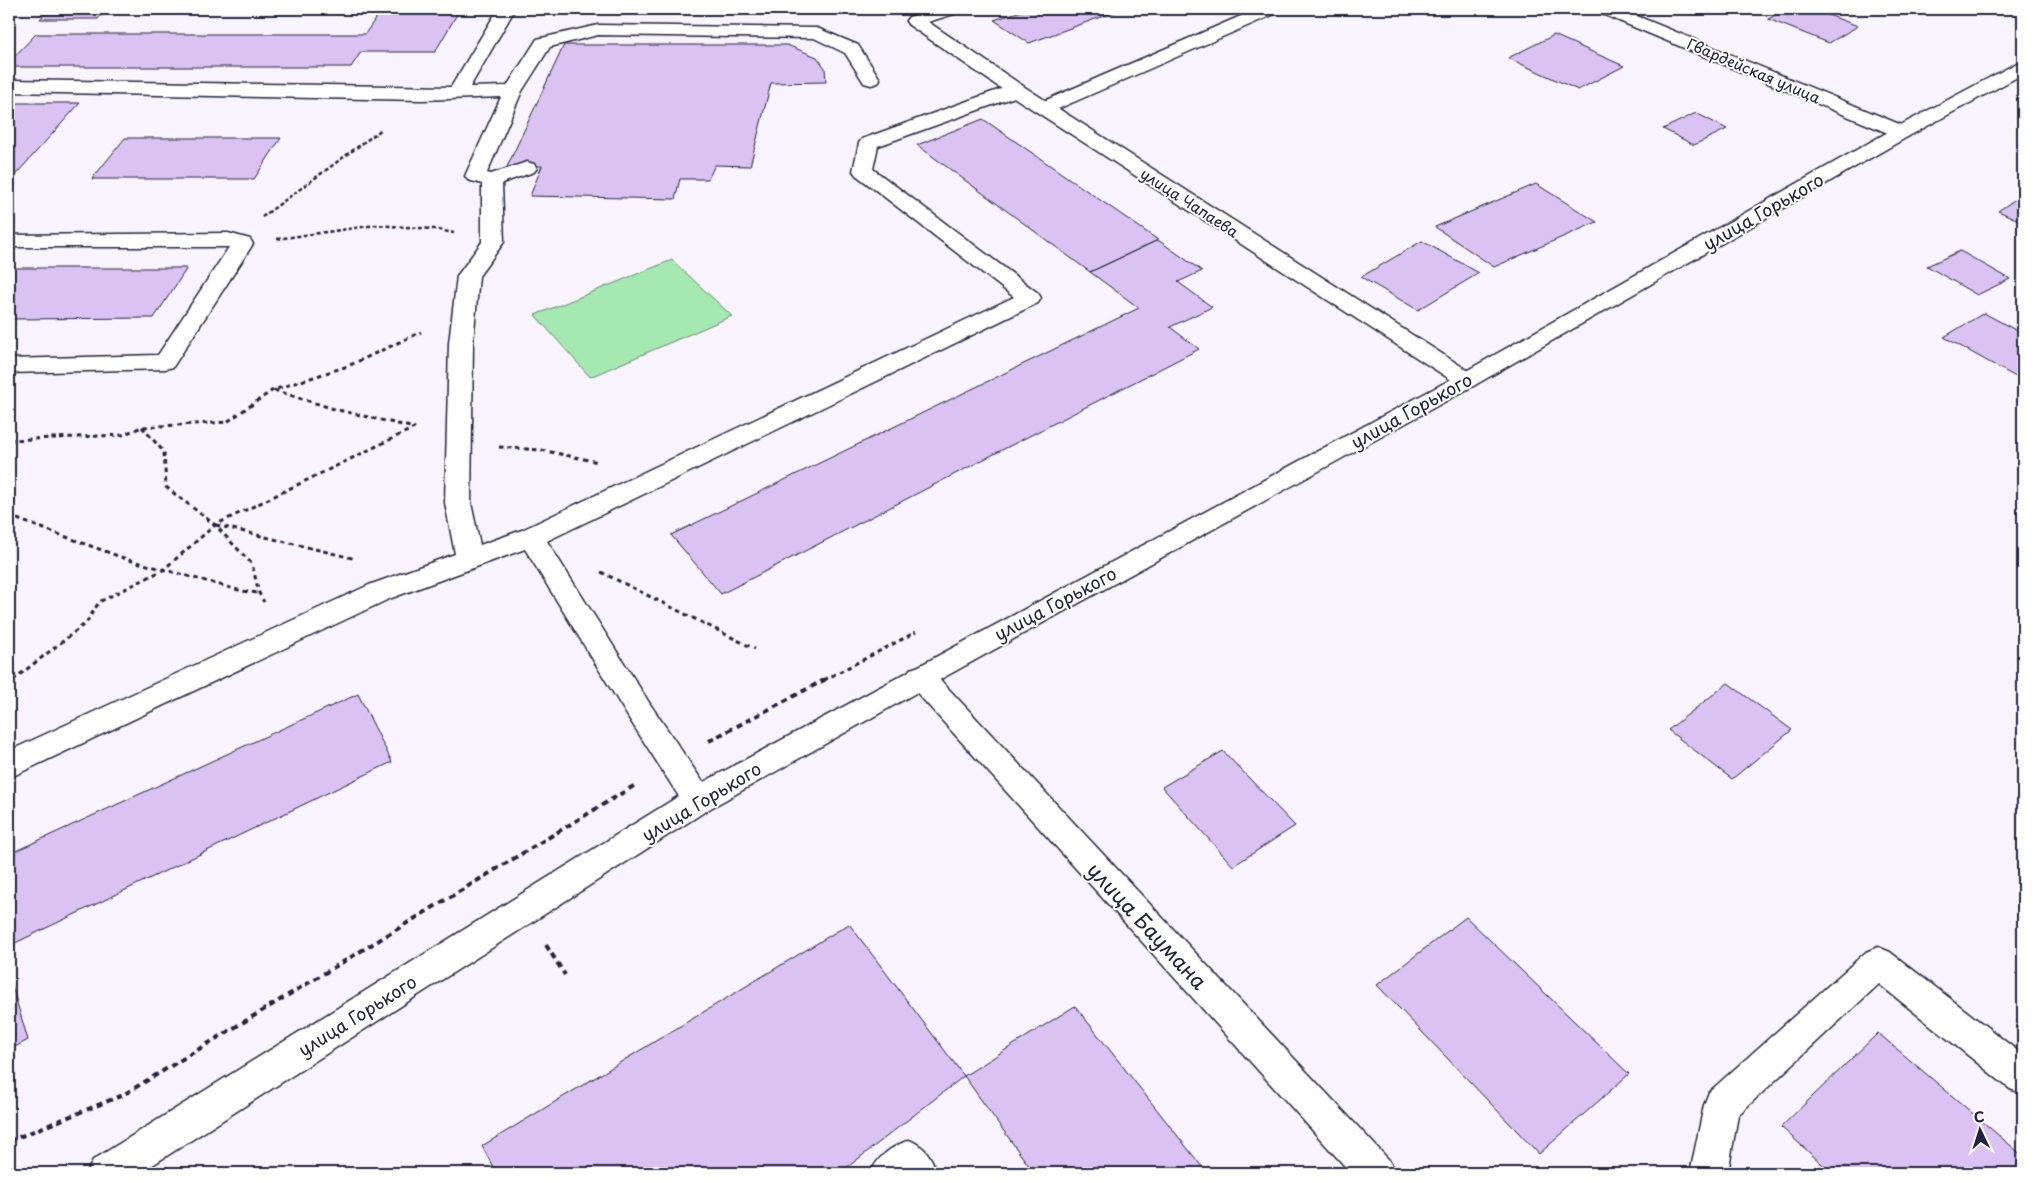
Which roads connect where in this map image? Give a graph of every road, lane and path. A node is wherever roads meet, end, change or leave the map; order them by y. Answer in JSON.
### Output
{"nodes":[{"id":1,"x":506,"y":9,"type":"edge"},
{"id":2,"x":951,"y":9,"type":"edge"},
{"id":3,"x":1271,"y":9,"type":"edge"},
{"id":4,"x":1606,"y":9,"type":"edge"},
{"id":5,"x":2023,"y":67,"type":"edge"},
{"id":6,"x":871,"y":79,"type":"dead end"},
{"id":7,"x":9,"y":86,"type":"edge"},
{"id":8,"x":1016,"y":90,"type":"junction"},
{"id":9,"x":513,"y":91,"type":"junction"},
{"id":10,"x":422,"y":94,"type":"junction"},
{"id":11,"x":456,"y":94,"type":"junction"},
{"id":12,"x":1044,"y":108,"type":"junction"},
{"id":13,"x":1902,"y":132,"type":"junction"},
{"id":14,"x":527,"y":168,"type":"dead end"},
{"id":15,"x":492,"y":180,"type":"junction"},
{"id":16,"x":9,"y":241,"type":"edge"},
{"id":17,"x":235,"y":242,"type":"junction"},
{"id":18,"x":493,"y":242,"type":"junction"},
{"id":19,"x":464,"y":311,"type":"junction"},
{"id":20,"x":9,"y":366,"type":"edge"},
{"id":21,"x":1467,"y":380,"type":"junction"},
{"id":22,"x":460,"y":386,"type":"junction"},
{"id":23,"x":142,"y":427,"type":"junction"},
{"id":24,"x":9,"y":440,"type":"edge"},
{"id":25,"x":9,"y":516,"type":"edge"},
{"id":26,"x":215,"y":525,"type":"junction"},
{"id":27,"x":531,"y":537,"type":"junction"},
{"id":28,"x":359,"y":559,"type":"dead end"},
{"id":29,"x":469,"y":560,"type":"junction"},
{"id":30,"x":594,"y":569,"type":"dead end"},
{"id":31,"x":163,"y":570,"type":"junction"},
{"id":32,"x":754,"y":649,"type":"dead end"},
{"id":33,"x":920,"y":677,"type":"junction"},
{"id":34,"x":9,"y":684,"type":"edge"},
{"id":35,"x":9,"y":765,"type":"edge"},
{"id":36,"x":698,"y":800,"type":"junction"},
{"id":37,"x":2023,"y":1077,"type":"edge"},
{"id":38,"x":106,"y":1173,"type":"edge"},
{"id":39,"x":890,"y":1173,"type":"edge"},
{"id":40,"x":918,"y":1173,"type":"edge"},
{"id":41,"x":1376,"y":1173,"type":"edge"},
{"id":42,"x":1709,"y":1173,"type":"edge"}],
"edges":[{"from":1,"to":11,"type":"main road"},
{"from":2,"to":8,"type":"main road","name":"улица Чапаева"},
{"from":3,"to":12,"type":"main road"},
{"from":4,"to":13,"type":"main road","name":"Гвардейская улица"},
{"from":5,"to":13,"type":"main road","name":"улица Горького"},
{"from":6,"to":9,"type":"main road"},
{"from":7,"to":10,"type":"main road"},
{"from":8,"to":12,"type":"main road","name":"улица Чапаева"},
{"from":8,"to":27,"type":"main road"},
{"from":9,"to":11,"type":"main road"},
{"from":9,"to":15,"type":"main road"},
{"from":10,"to":11,"type":"main road"},
{"from":10,"to":17,"type":"path"},
{"from":12,"to":21,"type":"main road","name":"улица Чапаева"},
{"from":13,"to":21,"type":"main road","name":"улица Горького"},
{"from":14,"to":15,"type":"main road"},
{"from":15,"to":18,"type":"main road"},
{"from":16,"to":17,"type":"main road"},
{"from":17,"to":18,"type":"path"},
{"from":17,"to":20,"type":"main road"},
{"from":18,"to":19,"type":"main road"},
{"from":19,"to":22,"type":"main road"},
{"from":19,"to":23,"type":"path"},
{"from":21,"to":33,"type":"main road","name":"улица Горького"},
{"from":22,"to":26,"type":"path"},
{"from":22,"to":29,"type":"main road"},
{"from":23,"to":24,"type":"path"},
{"from":23,"to":26,"type":"path"},
{"from":25,"to":31,"type":"path"},
{"from":26,"to":28,"type":"path"},
{"from":26,"to":31,"type":"path"},
{"from":26,"to":31,"type":"path"},
{"from":27,"to":29,"type":"main road"},
{"from":27,"to":36,"type":"main road"},
{"from":29,"to":35,"type":"main road"},
{"from":30,"to":32,"type":"path"},
{"from":31,"to":34,"type":"path"},
{"from":33,"to":36,"type":"main road","name":"улица Горького"},
{"from":33,"to":41,"type":"main road","name":"улица Баумана"},
{"from":36,"to":38,"type":"main road","name":"улица Горького"},
{"from":37,"to":42,"type":"main road"},
{"from":39,"to":40,"type":"main road"}]}
